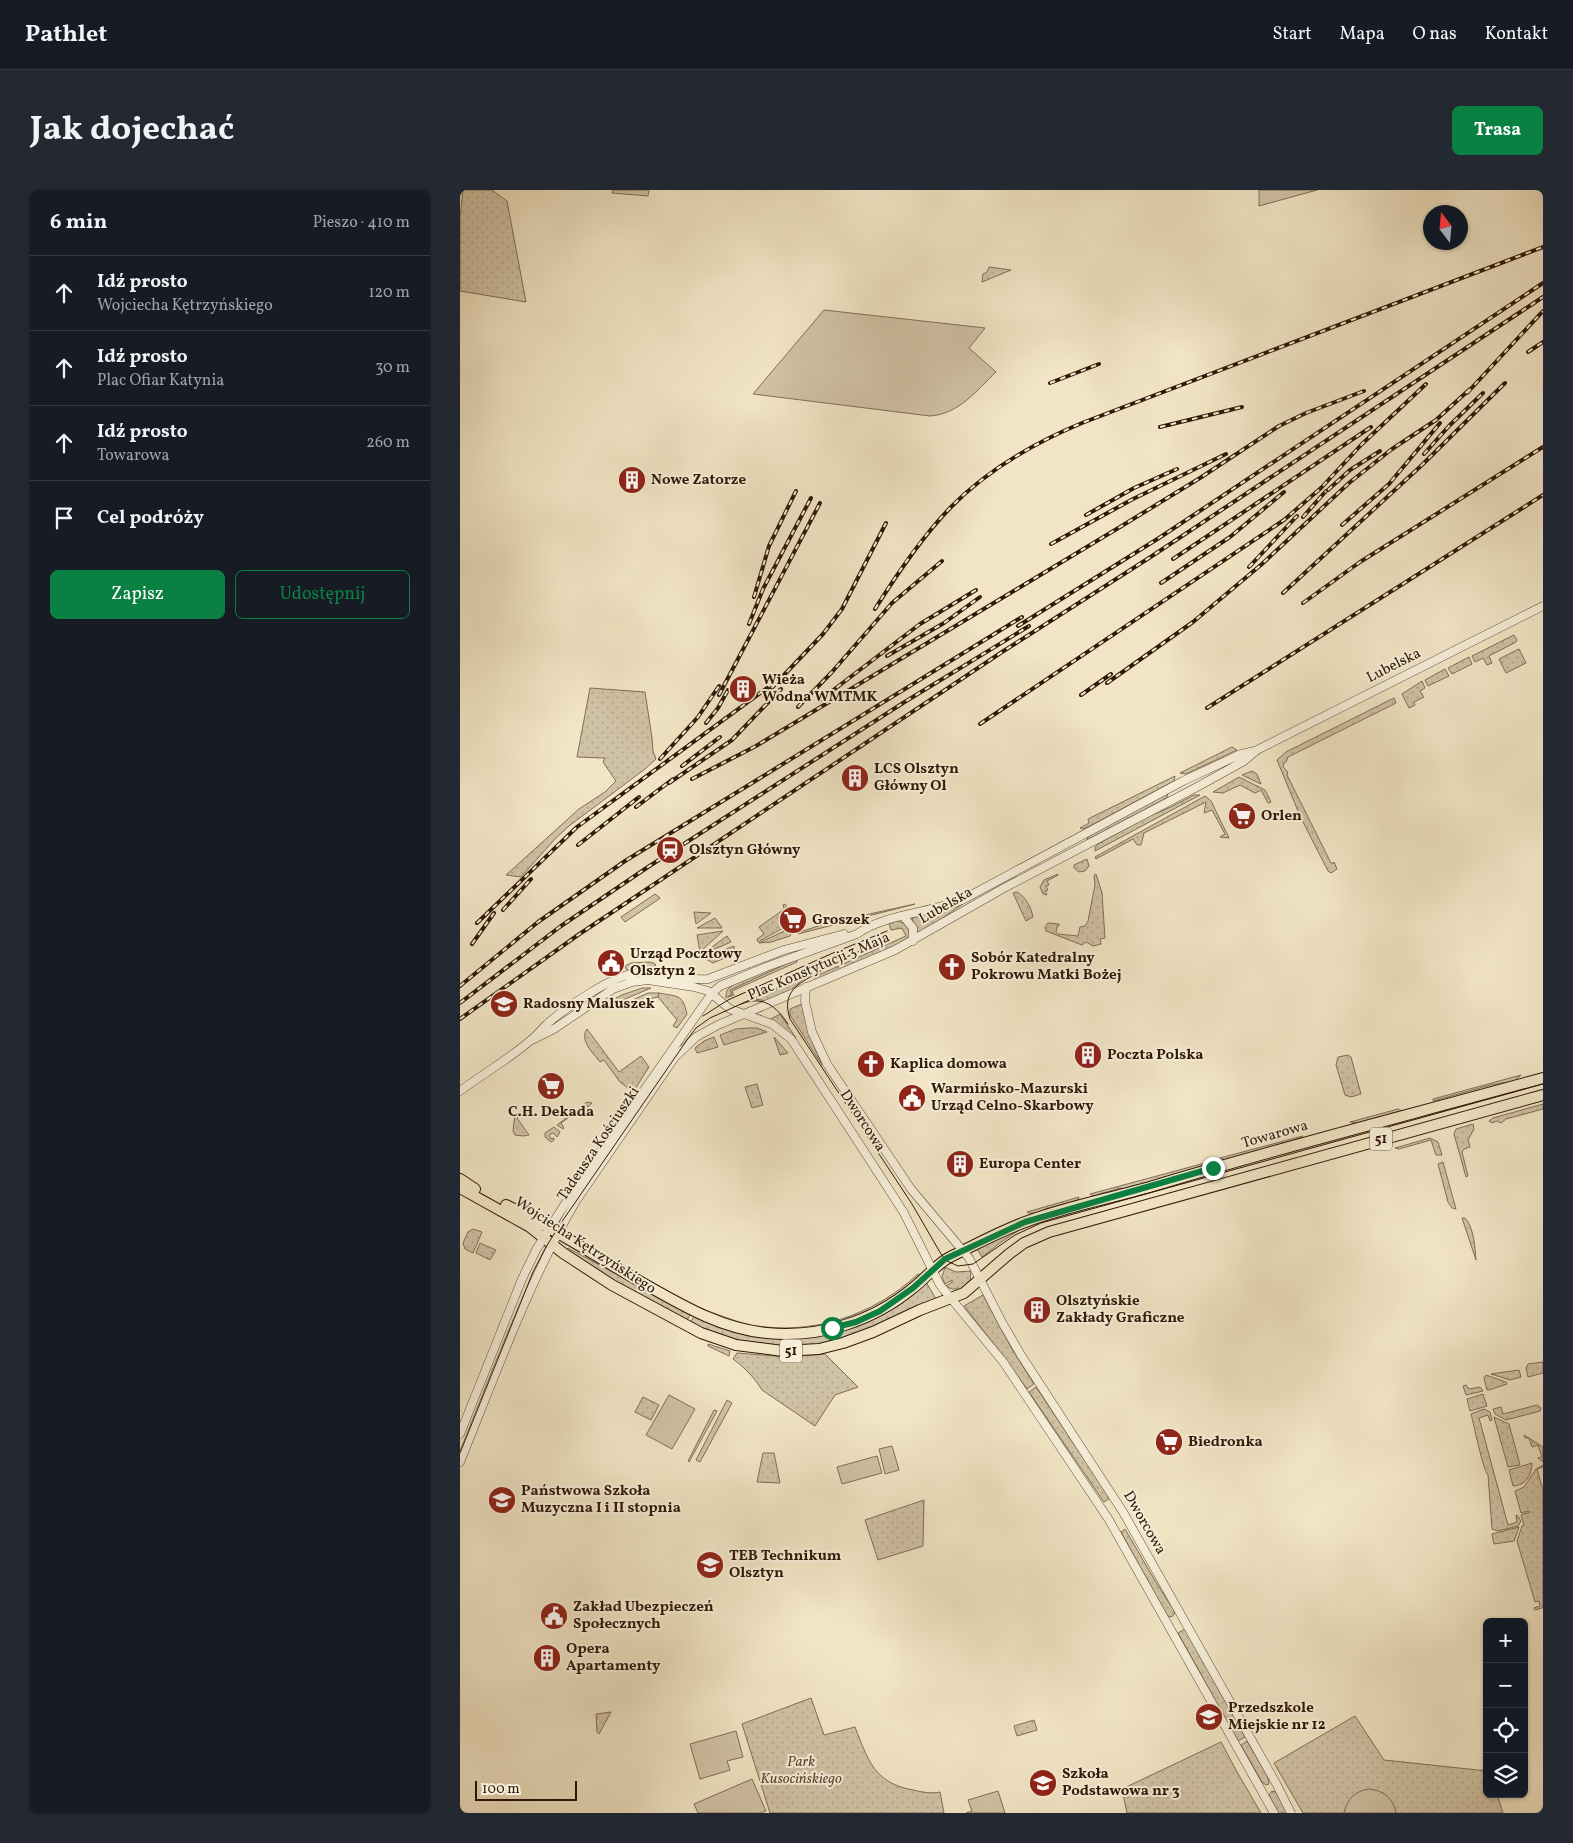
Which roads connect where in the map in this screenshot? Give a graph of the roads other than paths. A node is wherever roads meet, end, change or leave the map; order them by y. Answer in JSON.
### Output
{"nodes":[{"id":1,"x":1543,"y":606,"type":"edge"},
{"id":2,"x":1257,"y":750,"type":"junction"},
{"id":3,"x":904,"y":916,"type":"junction"},
{"id":4,"x":862,"y":930,"type":"junction"},
{"id":5,"x":830,"y":937,"type":"junction"},
{"id":6,"x":913,"y":941,"type":"junction"},
{"id":7,"x":819,"y":947,"type":"junction"},
{"id":8,"x":658,"y":976,"type":"junction"},
{"id":9,"x":806,"y":987,"type":"junction"},
{"id":10,"x":712,"y":993,"type":"junction"},
{"id":11,"x":742,"y":1014,"type":"junction"},
{"id":12,"x":1543,"y":1078,"type":"edge"},
{"id":13,"x":461,"y":1091,"type":"edge"},
{"id":14,"x":1543,"y":1095,"type":"edge"},
{"id":15,"x":460,"y":1179,"type":"edge"},
{"id":16,"x":460,"y":1188,"type":"edge"},
{"id":17,"x":550,"y":1233,"type":"junction"},
{"id":18,"x":553,"y":1244,"type":"junction"},
{"id":19,"x":963,"y":1251,"type":"junction"},
{"id":20,"x":933,"y":1270,"type":"junction"},
{"id":21,"x":980,"y":1280,"type":"junction"},
{"id":22,"x":951,"y":1298,"type":"junction"},
{"id":23,"x":460,"y":1434,"type":"edge"},
{"id":24,"x":460,"y":1459,"type":"edge"},
{"id":25,"x":1182,"y":1618,"type":"junction"},
{"id":26,"x":1169,"y":1625,"type":"junction"},
{"id":27,"x":1276,"y":1785,"type":"junction"},
{"id":28,"x":1263,"y":1792,"type":"junction"},
{"id":29,"x":1274,"y":1813,"type":"edge"},
{"id":30,"x":1291,"y":1813,"type":"edge"}],
"edges":[{"from":1,"to":2,"type":"street","name":"Lubelska"},
{"from":2,"to":3,"type":"street","name":"Lubelska"},
{"from":2,"to":6,"type":"street","name":"Lubelska"},
{"from":3,"to":4,"type":"street","name":"Plac Konstytucji 3 Maja"},
{"from":3,"to":6,"type":"street","name":"Lubelska"},
{"from":4,"to":5,"type":"street","name":"Plac Konstytucji 3 Maja"},
{"from":4,"to":7,"type":"street","name":"Plac Konstytucji 3 Maja"},
{"from":5,"to":7,"type":"street"},
{"from":5,"to":8,"type":"street","name":"Plac Konstytucji 3 Maja"},
{"from":6,"to":9,"type":"street","name":"Plac Konstytucji 3 Maja"},
{"from":7,"to":10,"type":"street","name":"Plac Konstytucji 3 Maja"},
{"from":8,"to":10,"type":"street","name":"Plac Konstytucji 3 Maja"},
{"from":8,"to":13,"type":"street"},
{"from":9,"to":11,"type":"street","name":"Plac Konstytucji 3 Maja"},
{"from":9,"to":19,"type":"street","name":"Dworcowa"},
{"from":10,"to":11,"type":"street","name":"Plac Konstytucji 3 Maja"},
{"from":10,"to":17,"type":"street","name":"Tadeusza Kościuszki"},
{"from":11,"to":17,"type":"street","name":"Tadeusza Kościuszki"},
{"from":11,"to":20,"type":"street","name":"Dworcowa"},
{"from":12,"to":19,"type":"main road","name":"Towarowa","number":"51"},
{"from":14,"to":21,"type":"main road","number":"51"},
{"from":15,"to":17,"type":"main road","name":"Wojciecha Kętrzyńskiego","number":"51"},
{"from":16,"to":17,"type":"main road","name":"Wojciecha Kętrzyńskiego","number":"51"},
{"from":17,"to":18,"type":"main road","name":"Wojciecha Kętrzyńskiego","number":"51"},
{"from":17,"to":20,"type":"main road","name":"Wojciecha Kętrzyńskiego","number":"51"},
{"from":17,"to":23,"type":"street","name":"Tadeusza Kościuszki"},
{"from":18,"to":22,"type":"main road","name":"Wojciecha Kętrzyńskiego","number":"51"},
{"from":18,"to":24,"type":"street"},
{"from":19,"to":20,"type":"main road","number":"51"},
{"from":19,"to":21,"type":"street"},
{"from":20,"to":22,"type":"street"},
{"from":21,"to":22,"type":"main road","number":"51"},
{"from":21,"to":25,"type":"street","name":"Dworcowa"},
{"from":22,"to":26,"type":"street","name":"Dworcowa"},
{"from":25,"to":26,"type":"street"},
{"from":25,"to":27,"type":"street","name":"Dworcowa"},
{"from":26,"to":28,"type":"street","name":"Dworcowa"},
{"from":27,"to":28,"type":"street"},
{"from":27,"to":30,"type":"street","name":"Dworcowa"},
{"from":28,"to":29,"type":"street","name":"Dworcowa"}]}
